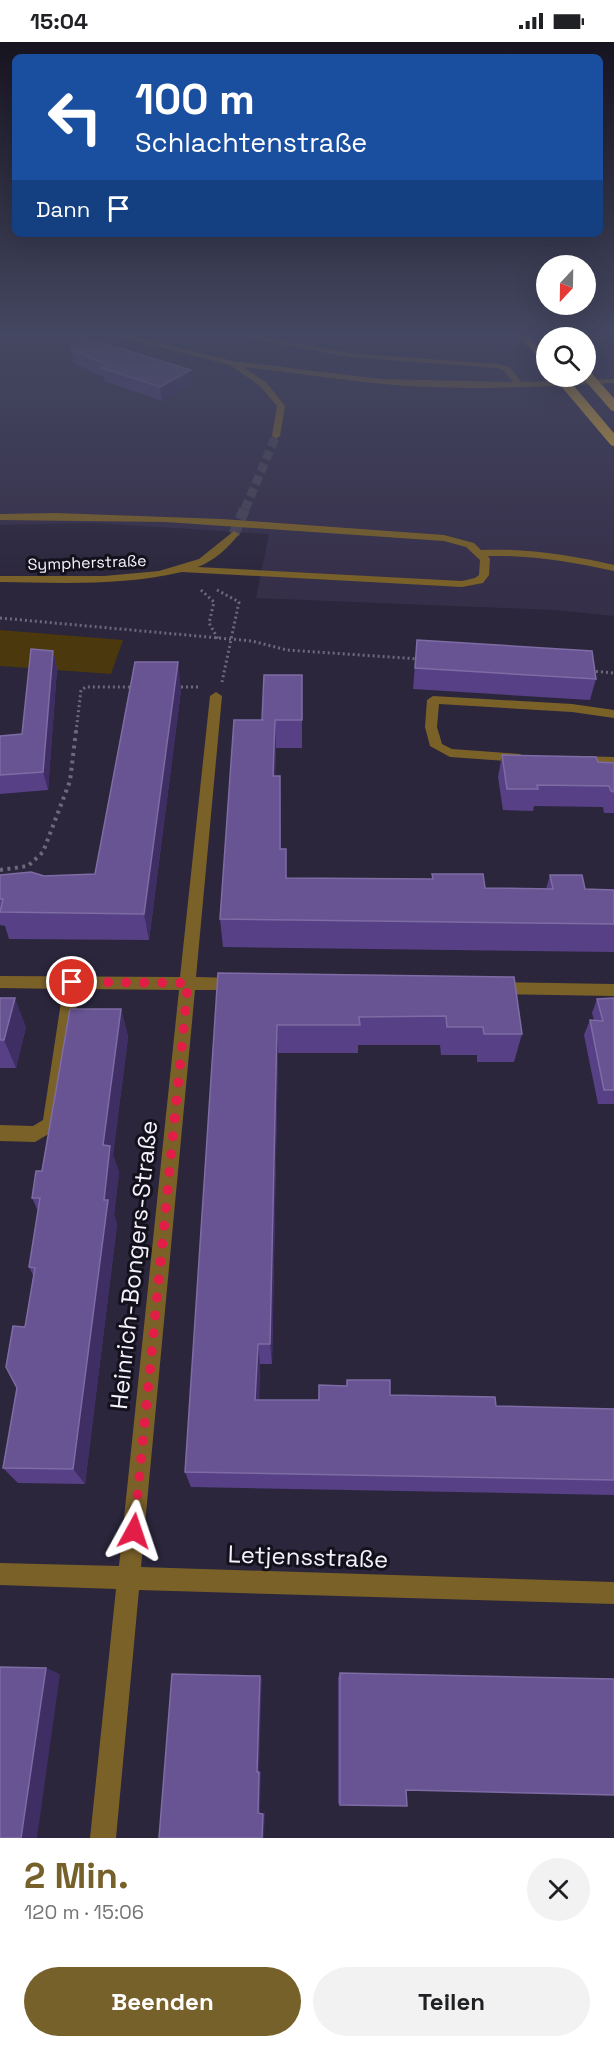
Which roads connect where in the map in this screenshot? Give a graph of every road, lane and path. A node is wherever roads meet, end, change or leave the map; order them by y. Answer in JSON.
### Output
{"nodes":[{"id":1,"x":279,"y":417,"type":"edge"},
{"id":2,"x":594,"y":417,"type":"edge"},
{"id":3,"x":276,"y":436,"type":"tunnel mouth"},
{"id":4,"x":614,"y":441,"type":"edge"},
{"id":5,"x":0,"y":517,"type":"edge"},
{"id":6,"x":234,"y":534,"type":"tunnel mouth"},
{"id":7,"x":482,"y":554,"type":"junction"},
{"id":8,"x":614,"y":568,"type":"edge"},
{"id":9,"x":178,"y":569,"type":"junction"},
{"id":10,"x":0,"y":579,"type":"edge"},
{"id":11,"x":214,"y":602,"type":"dead end"},
{"id":12,"x":0,"y":618,"type":"edge"},
{"id":13,"x":235,"y":623,"type":"dead end"},
{"id":14,"x":218,"y":639,"type":"junction"},
{"id":15,"x":233,"y":640,"type":"junction"},
{"id":16,"x":421,"y":659,"type":"edge"},
{"id":17,"x":591,"y":671,"type":"edge"},
{"id":18,"x":614,"y":673,"type":"edge"},
{"id":19,"x":142,"y":687,"type":"edge"},
{"id":20,"x":164,"y":687,"type":"edge"},
{"id":21,"x":218,"y":692,"type":"junction"},
{"id":22,"x":614,"y":714,"type":"edge"},
{"id":23,"x":533,"y":758,"type":"edge"},
{"id":24,"x":568,"y":759,"type":"edge"},
{"id":25,"x":614,"y":761,"type":"edge"},
{"id":26,"x":0,"y":870,"type":"edge"},
{"id":27,"x":0,"y":982,"type":"edge"},
{"id":28,"x":72,"y":982,"type":"junction"},
{"id":29,"x":188,"y":983,"type":"junction"},
{"id":30,"x":259,"y":984,"type":"edge"},
{"id":31,"x":484,"y":988,"type":"edge"},
{"id":32,"x":614,"y":990,"type":"edge"},
{"id":33,"x":0,"y":1133,"type":"edge"},
{"id":34,"x":0,"y":1574,"type":"edge"},
{"id":35,"x":129,"y":1578,"type":"junction"},
{"id":36,"x":614,"y":1593,"type":"edge"},
{"id":37,"x":103,"y":1838,"type":"edge"}],
"edges":[{"from":1,"to":3,"type":"street"},
{"from":2,"to":4,"type":"highway","bridge":true},
{"from":5,"to":7,"type":"street"},
{"from":6,"to":9,"type":"street","name":"Sympherstraße"},
{"from":7,"to":8,"type":"street"},
{"from":7,"to":9,"type":"street"},
{"from":9,"to":10,"type":"street","name":"Sympherstraße"},
{"from":11,"to":14,"type":"path"},
{"from":12,"to":14,"type":"path"},
{"from":13,"to":15,"type":"path"},
{"from":14,"to":15,"type":"path"},
{"from":15,"to":16,"type":"path"},
{"from":15,"to":21,"type":"path"},
{"from":17,"to":18,"type":"path"},
{"from":19,"to":26,"type":"path"},
{"from":20,"to":21,"type":"path"},
{"from":21,"to":29,"type":"street","name":"Heinrich-Bongers-Straße"},
{"from":22,"to":23,"type":"street"},
{"from":24,"to":25,"type":"street"},
{"from":27,"to":28,"type":"street"},
{"from":28,"to":29,"type":"street"},
{"from":28,"to":33,"type":"street"},
{"from":29,"to":30,"type":"street"},
{"from":29,"to":35,"type":"street","name":"Heinrich-Bongers-Straße"},
{"from":31,"to":32,"type":"street"},
{"from":34,"to":35,"type":"street","name":"Letjensstraße"},
{"from":35,"to":36,"type":"street","name":"Letjensstraße"},
{"from":35,"to":37,"type":"street","name":"Heinrich-Bongers-Straße"}]}
